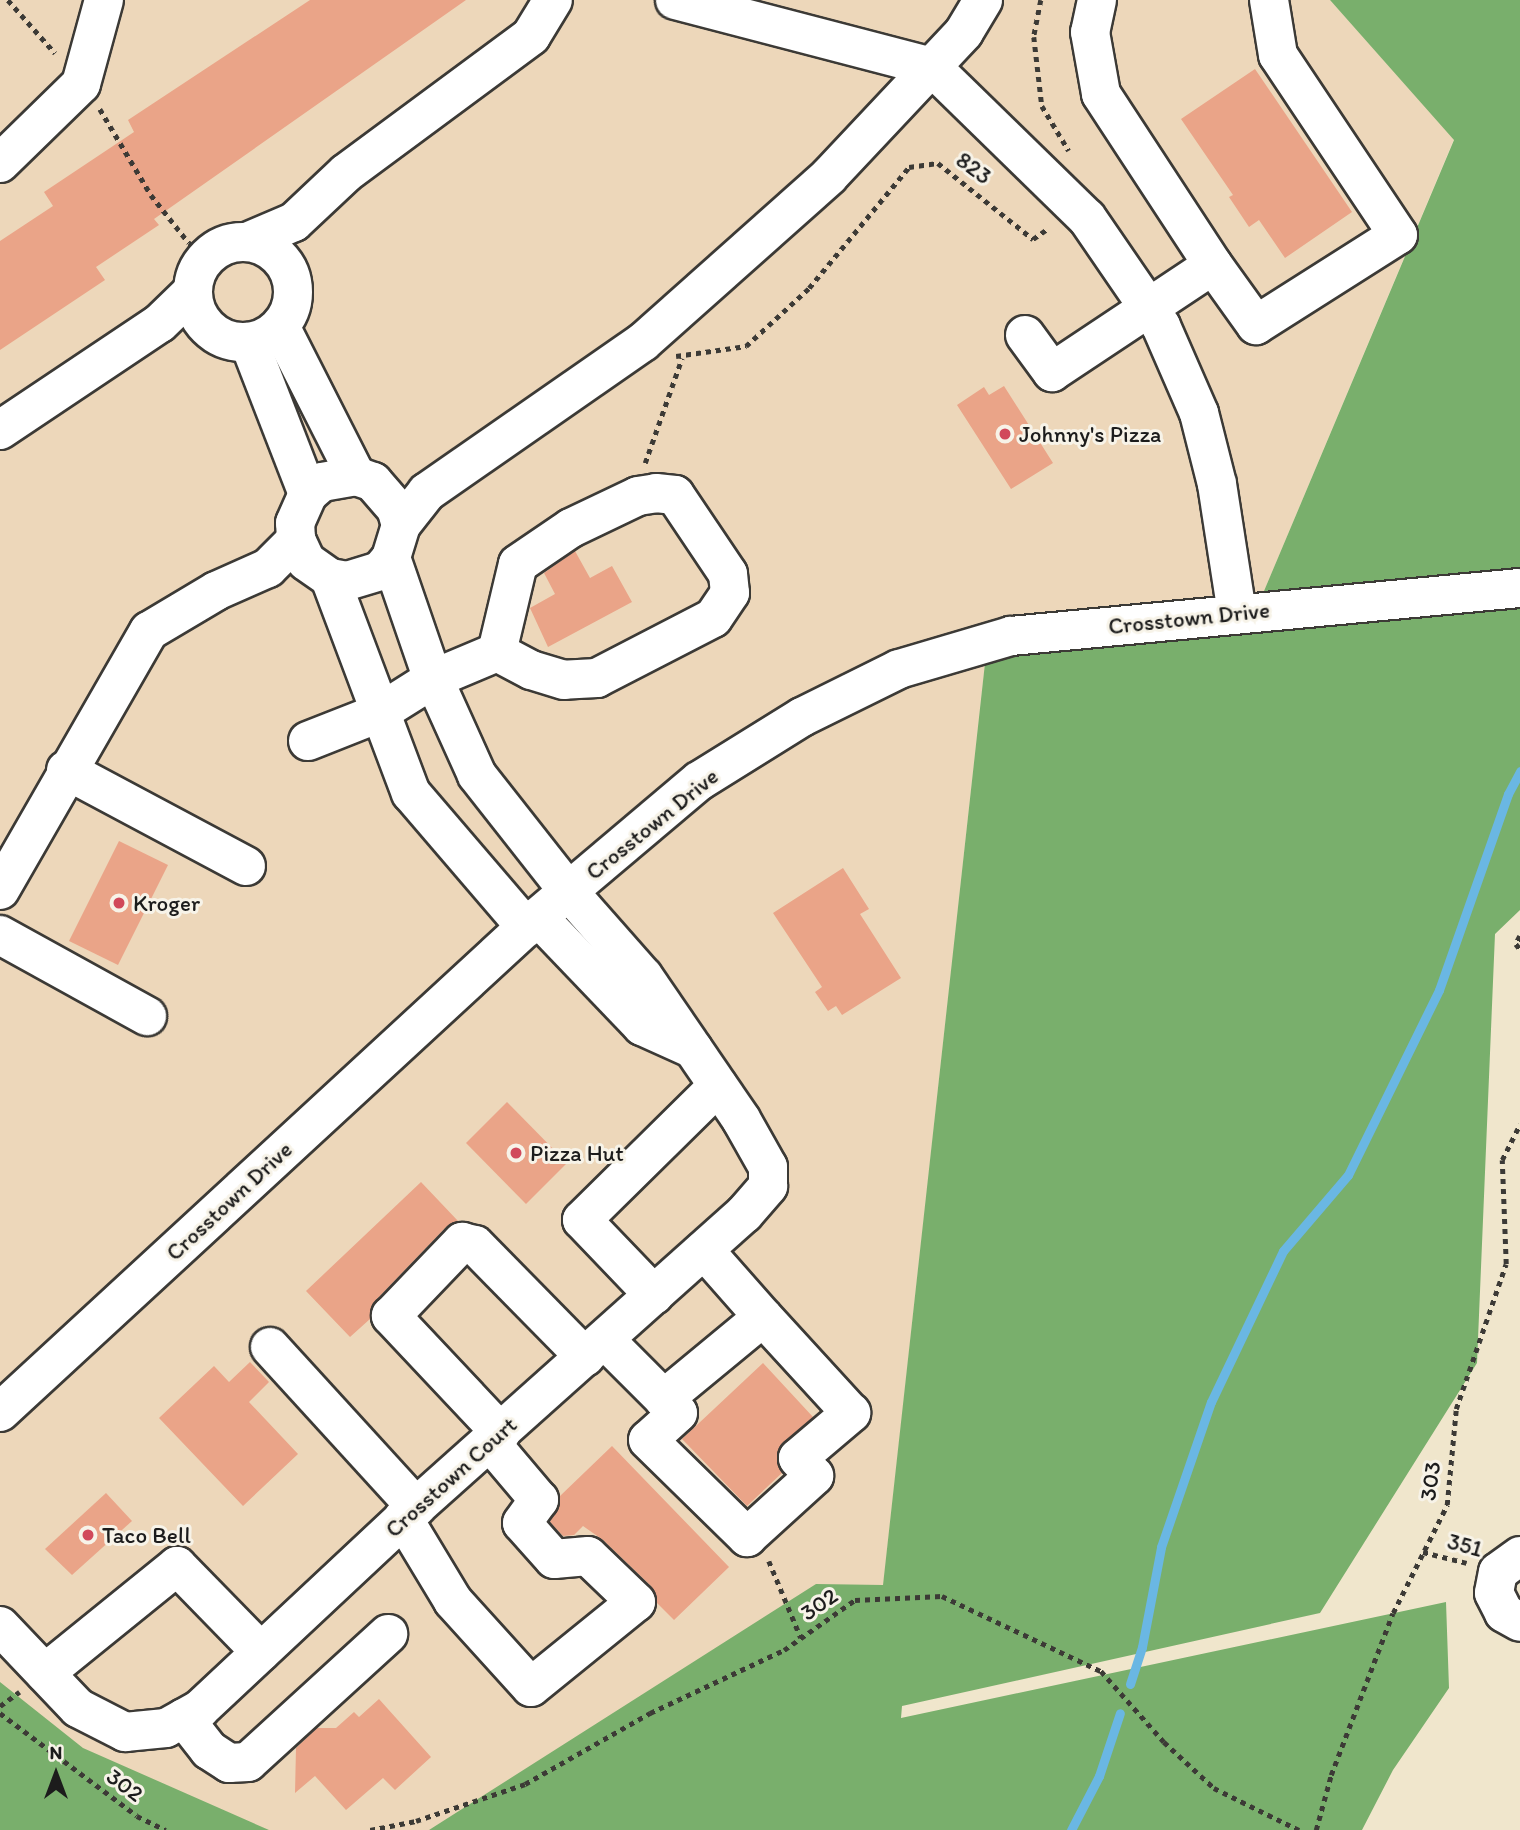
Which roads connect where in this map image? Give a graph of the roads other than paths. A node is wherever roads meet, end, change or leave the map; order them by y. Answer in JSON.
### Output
{"nodes":[{"id":1,"x":104,"y":0,"type":"edge"},
{"id":2,"x":553,"y":0,"type":"edge"},
{"id":3,"x":675,"y":0,"type":"edge"},
{"id":4,"x":983,"y":0,"type":"edge"},
{"id":5,"x":1097,"y":0,"type":"edge"},
{"id":6,"x":1269,"y":0,"type":"edge"},
{"id":7,"x":932,"y":67,"type":"junction"},
{"id":8,"x":0,"y":163,"type":"edge"},
{"id":9,"x":294,"y":222,"type":"junction"},
{"id":10,"x":247,"y":242,"type":"junction"},
{"id":11,"x":281,"y":260,"type":"junction"},
{"id":12,"x":1213,"y":265,"type":"junction"},
{"id":13,"x":1147,"y":306,"type":"junction"},
{"id":14,"x":198,"y":307,"type":"junction"},
{"id":15,"x":265,"y":334,"type":"junction"},
{"id":16,"x":1025,"y":335,"type":"dead end"},
{"id":17,"x":0,"y":430,"type":"edge"},
{"id":18,"x":308,"y":494,"type":"junction"},
{"id":19,"x":384,"y":513,"type":"junction"},
{"id":20,"x":314,"y":563,"type":"junction"},
{"id":21,"x":1520,"y":588,"type":"edge"},
{"id":22,"x":1237,"y":613,"type":"junction"},
{"id":23,"x":497,"y":652,"type":"junction"},
{"id":24,"x":363,"y":671,"type":"junction"},
{"id":25,"x":410,"y":693,"type":"junction"},
{"id":26,"x":308,"y":741,"type":"dead end"},
{"id":27,"x":66,"y":770,"type":"junction"},
{"id":28,"x":246,"y":866,"type":"dead end"},
{"id":29,"x":0,"y":890,"type":"edge"},
{"id":30,"x":569,"y":892,"type":"junction"},
{"id":31,"x":532,"y":922,"type":"junction"},
{"id":32,"x":0,"y":935,"type":"edge"},
{"id":33,"x":147,"y":1016,"type":"dead end"},
{"id":34,"x":693,"y":1049,"type":"junction"},
{"id":35,"x":718,"y":1086,"type":"junction"},
{"id":36,"x":704,"y":1250,"type":"junction"},
{"id":37,"x":654,"y":1295,"type":"junction"},
{"id":38,"x":763,"y":1317,"type":"junction"},
{"id":39,"x":270,"y":1347,"type":"dead end"},
{"id":40,"x":595,"y":1348,"type":"junction"},
{"id":41,"x":664,"y":1399,"type":"junction"},
{"id":42,"x":0,"y":1412,"type":"edge"},
{"id":43,"x":496,"y":1438,"type":"junction"},
{"id":44,"x":410,"y":1513,"type":"junction"},
{"id":45,"x":1509,"y":1564,"type":"edge"},
{"id":46,"x":1520,"y":1622,"type":"edge"},
{"id":47,"x":0,"y":1626,"type":"edge"},
{"id":48,"x":388,"y":1634,"type":"dead end"},
{"id":49,"x":261,"y":1652,"type":"junction"},
{"id":50,"x":45,"y":1673,"type":"junction"},
{"id":51,"x":184,"y":1718,"type":"junction"}],
"edges":[{"from":1,"to":8,"type":"street"},
{"from":2,"to":9,"type":"street"},
{"from":3,"to":7,"type":"street"},
{"from":4,"to":7,"type":"street"},
{"from":5,"to":12,"type":"street"},
{"from":6,"to":12,"type":"street"},
{"from":7,"to":13,"type":"street"},
{"from":7,"to":19,"type":"street"},
{"from":9,"to":10,"type":"street"},
{"from":9,"to":11,"type":"street"},
{"from":10,"to":11,"type":"street"},
{"from":10,"to":14,"type":"street"},
{"from":11,"to":15,"type":"street"},
{"from":12,"to":13,"type":"street"},
{"from":13,"to":16,"type":"street"},
{"from":13,"to":22,"type":"street"},
{"from":14,"to":15,"type":"street"},
{"from":14,"to":17,"type":"street"},
{"from":15,"to":18,"type":"street"},
{"from":15,"to":19,"type":"street"},
{"from":18,"to":19,"type":"street"},
{"from":18,"to":20,"type":"street"},
{"from":19,"to":20,"type":"street"},
{"from":19,"to":25,"type":"street"},
{"from":20,"to":24,"type":"street"},
{"from":20,"to":27,"type":"street"},
{"from":21,"to":22,"type":"street","name":"Crosstown Drive"},
{"from":22,"to":30,"type":"street","name":"Crosstown Drive"},
{"from":23,"to":23,"type":"street"},
{"from":23,"to":25,"type":"street"},
{"from":24,"to":25,"type":"street"},
{"from":24,"to":25,"type":"street"},
{"from":25,"to":26,"type":"street"},
{"from":25,"to":30,"type":"street","name":"Crosstown Court"},
{"from":25,"to":31,"type":"street"},
{"from":27,"to":28,"type":"street"},
{"from":27,"to":29,"type":"street"},
{"from":30,"to":31,"type":"street","name":"Crosstown Drive"},
{"from":30,"to":34,"type":"street","name":"Crosstown Court"},
{"from":31,"to":34,"type":"street"},
{"from":31,"to":42,"type":"street","name":"Crosstown Drive"},
{"from":32,"to":33,"type":"street"},
{"from":34,"to":35,"type":"street","name":"Crosstown Court"},
{"from":35,"to":36,"type":"street","name":"Crosstown Court"},
{"from":35,"to":37,"type":"street"},
{"from":36,"to":37,"type":"street","name":"Crosstown Court"},
{"from":36,"to":38,"type":"street"},
{"from":37,"to":40,"type":"street","name":"Crosstown Court"},
{"from":38,"to":41,"type":"street"},
{"from":38,"to":41,"type":"street"},
{"from":39,"to":44,"type":"street"},
{"from":40,"to":41,"type":"street"},
{"from":40,"to":43,"type":"street","name":"Crosstown Court"},
{"from":40,"to":43,"type":"street"},
{"from":43,"to":44,"type":"street","name":"Crosstown Court"},
{"from":43,"to":44,"type":"street"},
{"from":44,"to":49,"type":"street","name":"Crosstown Court"},
{"from":45,"to":46,"type":"street"},
{"from":47,"to":50,"type":"street","name":"Crosstown Court"},
{"from":48,"to":51,"type":"street"},
{"from":49,"to":50,"type":"street"},
{"from":49,"to":51,"type":"street","name":"Crosstown Court"},
{"from":50,"to":51,"type":"street","name":"Crosstown Court"}]}
